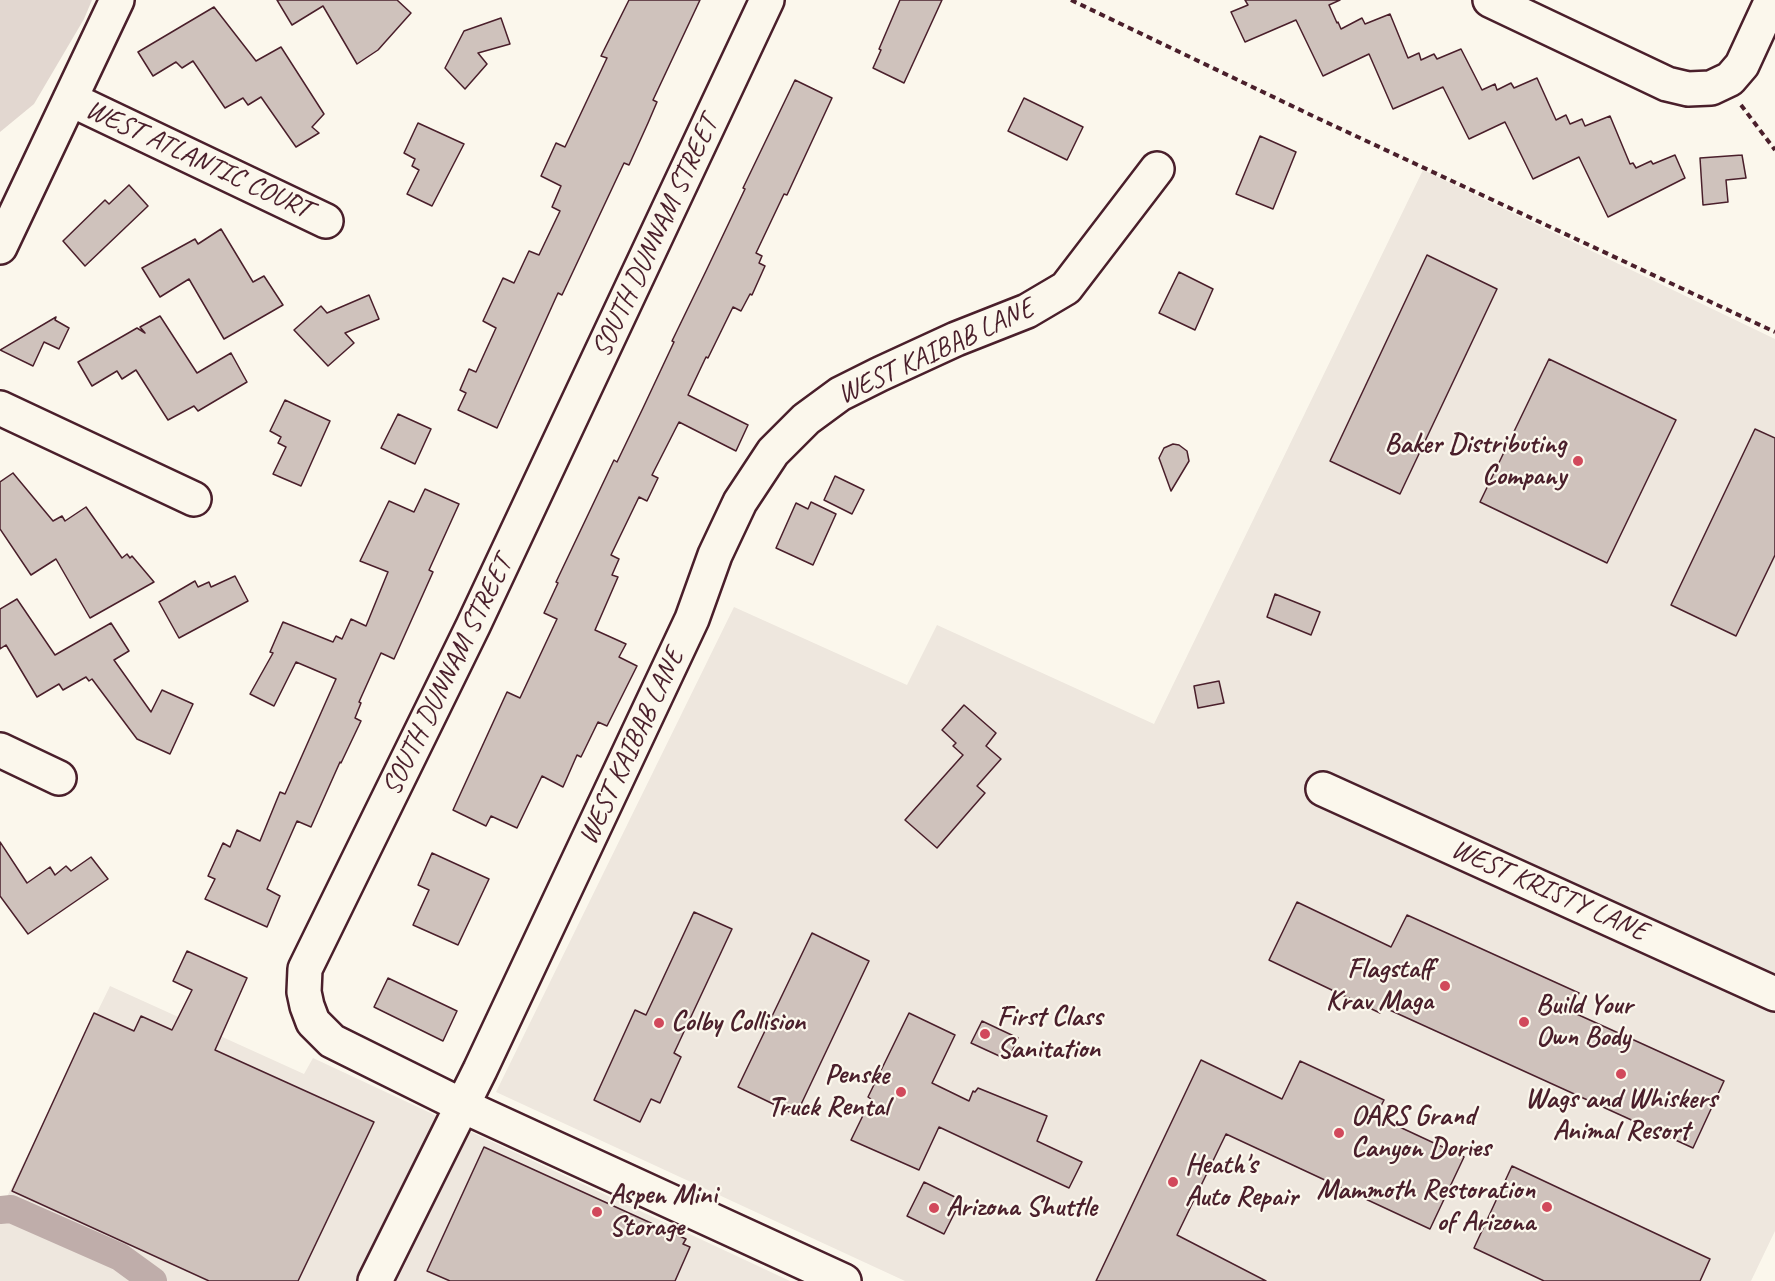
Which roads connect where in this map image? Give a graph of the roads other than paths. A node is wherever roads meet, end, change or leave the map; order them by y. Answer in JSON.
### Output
{"nodes":[{"id":1,"x":117,"y":0,"type":"edge"},
{"id":2,"x":767,"y":0,"type":"edge"},
{"id":3,"x":1490,"y":0,"type":"edge"},
{"id":4,"x":1772,"y":0,"type":"edge"},
{"id":5,"x":70,"y":99,"type":"junction"},
{"id":6,"x":1157,"y":169,"type":"dead end"},
{"id":7,"x":326,"y":221,"type":"dead end"},
{"id":8,"x":0,"y":247,"type":"edge"},
{"id":9,"x":0,"y":408,"type":"edge"},
{"id":10,"x":194,"y":499,"type":"dead end"},
{"id":11,"x":0,"y":750,"type":"edge"},
{"id":12,"x":59,"y":778,"type":"dead end"},
{"id":13,"x":1323,"y":789,"type":"dead end"},
{"id":14,"x":1775,"y":994,"type":"edge"},
{"id":15,"x":463,"y":1106,"type":"junction"},
{"id":16,"x":789,"y":1270,"type":"edge"},
{"id":17,"x":375,"y":1281,"type":"edge"},
{"id":18,"x":844,"y":1281,"type":"edge"}],
"edges":[{"from":1,"to":5,"type":"street"},
{"from":2,"to":15,"type":"street","name":"SOUTH DUNNAM STREET"},
{"from":3,"to":4,"type":"street"},
{"from":5,"to":7,"type":"street","name":"WEST ATLANTIC COURT"},
{"from":5,"to":8,"type":"street"},
{"from":6,"to":15,"type":"street","name":"WEST KAIBAB LANE"},
{"from":9,"to":10,"type":"street"},
{"from":11,"to":12,"type":"street"},
{"from":13,"to":14,"type":"street","name":"WEST KRISTY LANE"},
{"from":15,"to":16,"type":"street"},
{"from":15,"to":17,"type":"street"},
{"from":16,"to":18,"type":"street"}]}
